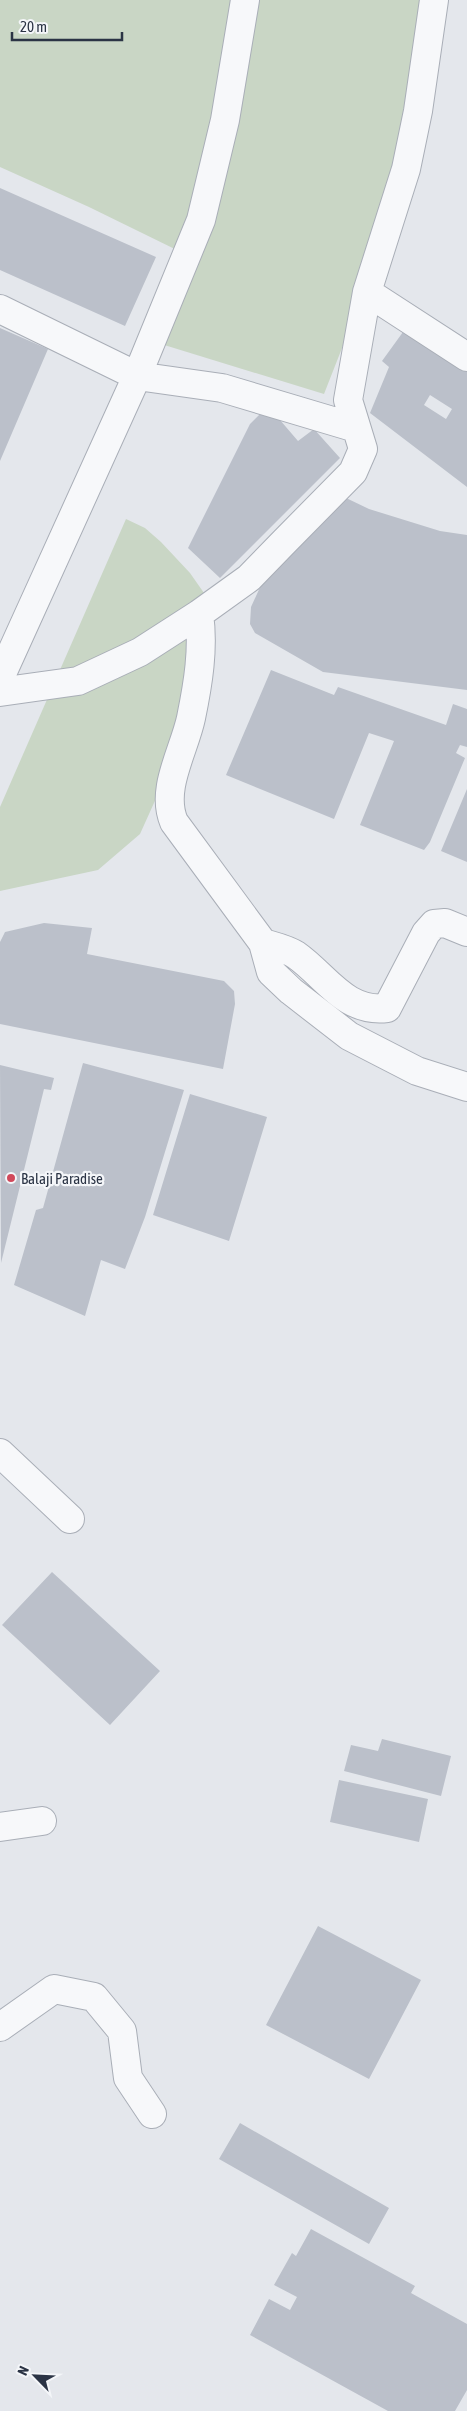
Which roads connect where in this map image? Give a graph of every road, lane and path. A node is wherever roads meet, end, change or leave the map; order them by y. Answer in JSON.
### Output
{"nodes":[{"id":1,"x":245,"y":0,"type":"edge"},
{"id":2,"x":434,"y":0,"type":"edge"},
{"id":3,"x":367,"y":292,"type":"junction"},
{"id":4,"x":0,"y":308,"type":"edge"},
{"id":5,"x":467,"y":357,"type":"edge"},
{"id":6,"x":137,"y":376,"type":"junction"},
{"id":7,"x":356,"y":428,"type":"junction"},
{"id":8,"x":199,"y":614,"type":"junction"},
{"id":9,"x":0,"y":678,"type":"edge"},
{"id":10,"x":0,"y":692,"type":"edge"},
{"id":11,"x":467,"y":932,"type":"edge"},
{"id":12,"x":263,"y":943,"type":"junction"},
{"id":13,"x":467,"y":1087,"type":"edge"},
{"id":14,"x":0,"y":1453,"type":"edge"},
{"id":15,"x":70,"y":1519,"type":"dead end"},
{"id":16,"x":42,"y":1821,"type":"dead end"},
{"id":17,"x":0,"y":1828,"type":"edge"},
{"id":18,"x":0,"y":2027,"type":"edge"},
{"id":19,"x":152,"y":2114,"type":"dead end"}],
"edges":[{"from":1,"to":6,"type":"street"},
{"from":2,"to":3,"type":"street"},
{"from":3,"to":5,"type":"street"},
{"from":3,"to":7,"type":"street"},
{"from":4,"to":6,"type":"street"},
{"from":6,"to":7,"type":"street"},
{"from":6,"to":9,"type":"street"},
{"from":7,"to":8,"type":"street"},
{"from":8,"to":10,"type":"street"},
{"from":8,"to":12,"type":"street"},
{"from":11,"to":12,"type":"street"},
{"from":12,"to":13,"type":"street"},
{"from":14,"to":15,"type":"street"},
{"from":16,"to":17,"type":"street"},
{"from":18,"to":19,"type":"street"}]}
